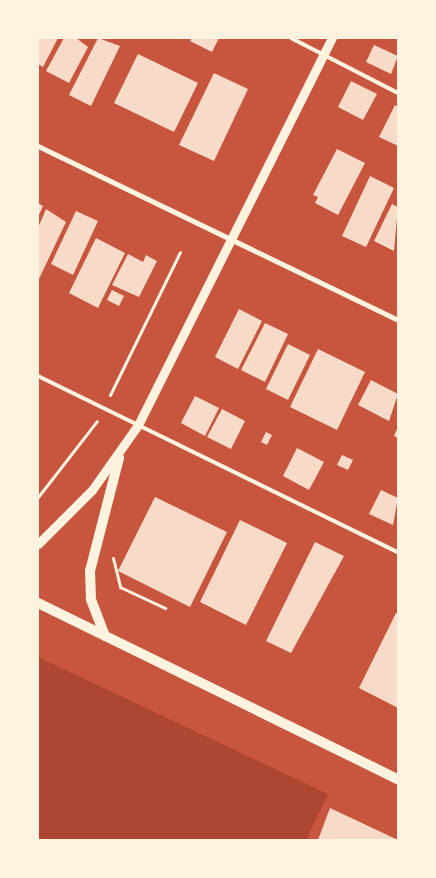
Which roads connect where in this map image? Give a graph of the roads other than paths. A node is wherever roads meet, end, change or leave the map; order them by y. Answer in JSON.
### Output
{"nodes":[{"id":1,"x":292,"y":38,"type":"edge"},
{"id":2,"x":332,"y":38,"type":"edge"},
{"id":3,"x":322,"y":56,"type":"junction"},
{"id":4,"x":398,"y":93,"type":"edge"},
{"id":5,"x":38,"y":146,"type":"edge"},
{"id":6,"x":233,"y":240,"type":"junction"},
{"id":7,"x":398,"y":320,"type":"edge"},
{"id":8,"x":38,"y":376,"type":"edge"},
{"id":9,"x":138,"y":425,"type":"junction"},
{"id":10,"x":118,"y":458,"type":"junction"},
{"id":11,"x":38,"y":544,"type":"edge"},
{"id":12,"x":398,"y":552,"type":"edge"},
{"id":13,"x":38,"y":603,"type":"edge"},
{"id":14,"x":105,"y":636,"type":"junction"},
{"id":15,"x":398,"y":779,"type":"edge"}],
"edges":[{"from":1,"to":3,"type":"lane"},
{"from":2,"to":3,"type":"street"},
{"from":3,"to":4,"type":"lane"},
{"from":3,"to":6,"type":"street"},
{"from":5,"to":6,"type":"street"},
{"from":6,"to":7,"type":"street"},
{"from":6,"to":9,"type":"street"},
{"from":8,"to":9,"type":"lane"},
{"from":9,"to":10,"type":"street"},
{"from":9,"to":12,"type":"lane"},
{"from":10,"to":11,"type":"street"},
{"from":10,"to":14,"type":"main road"},
{"from":13,"to":14,"type":"main road"},
{"from":14,"to":15,"type":"main road"}]}
